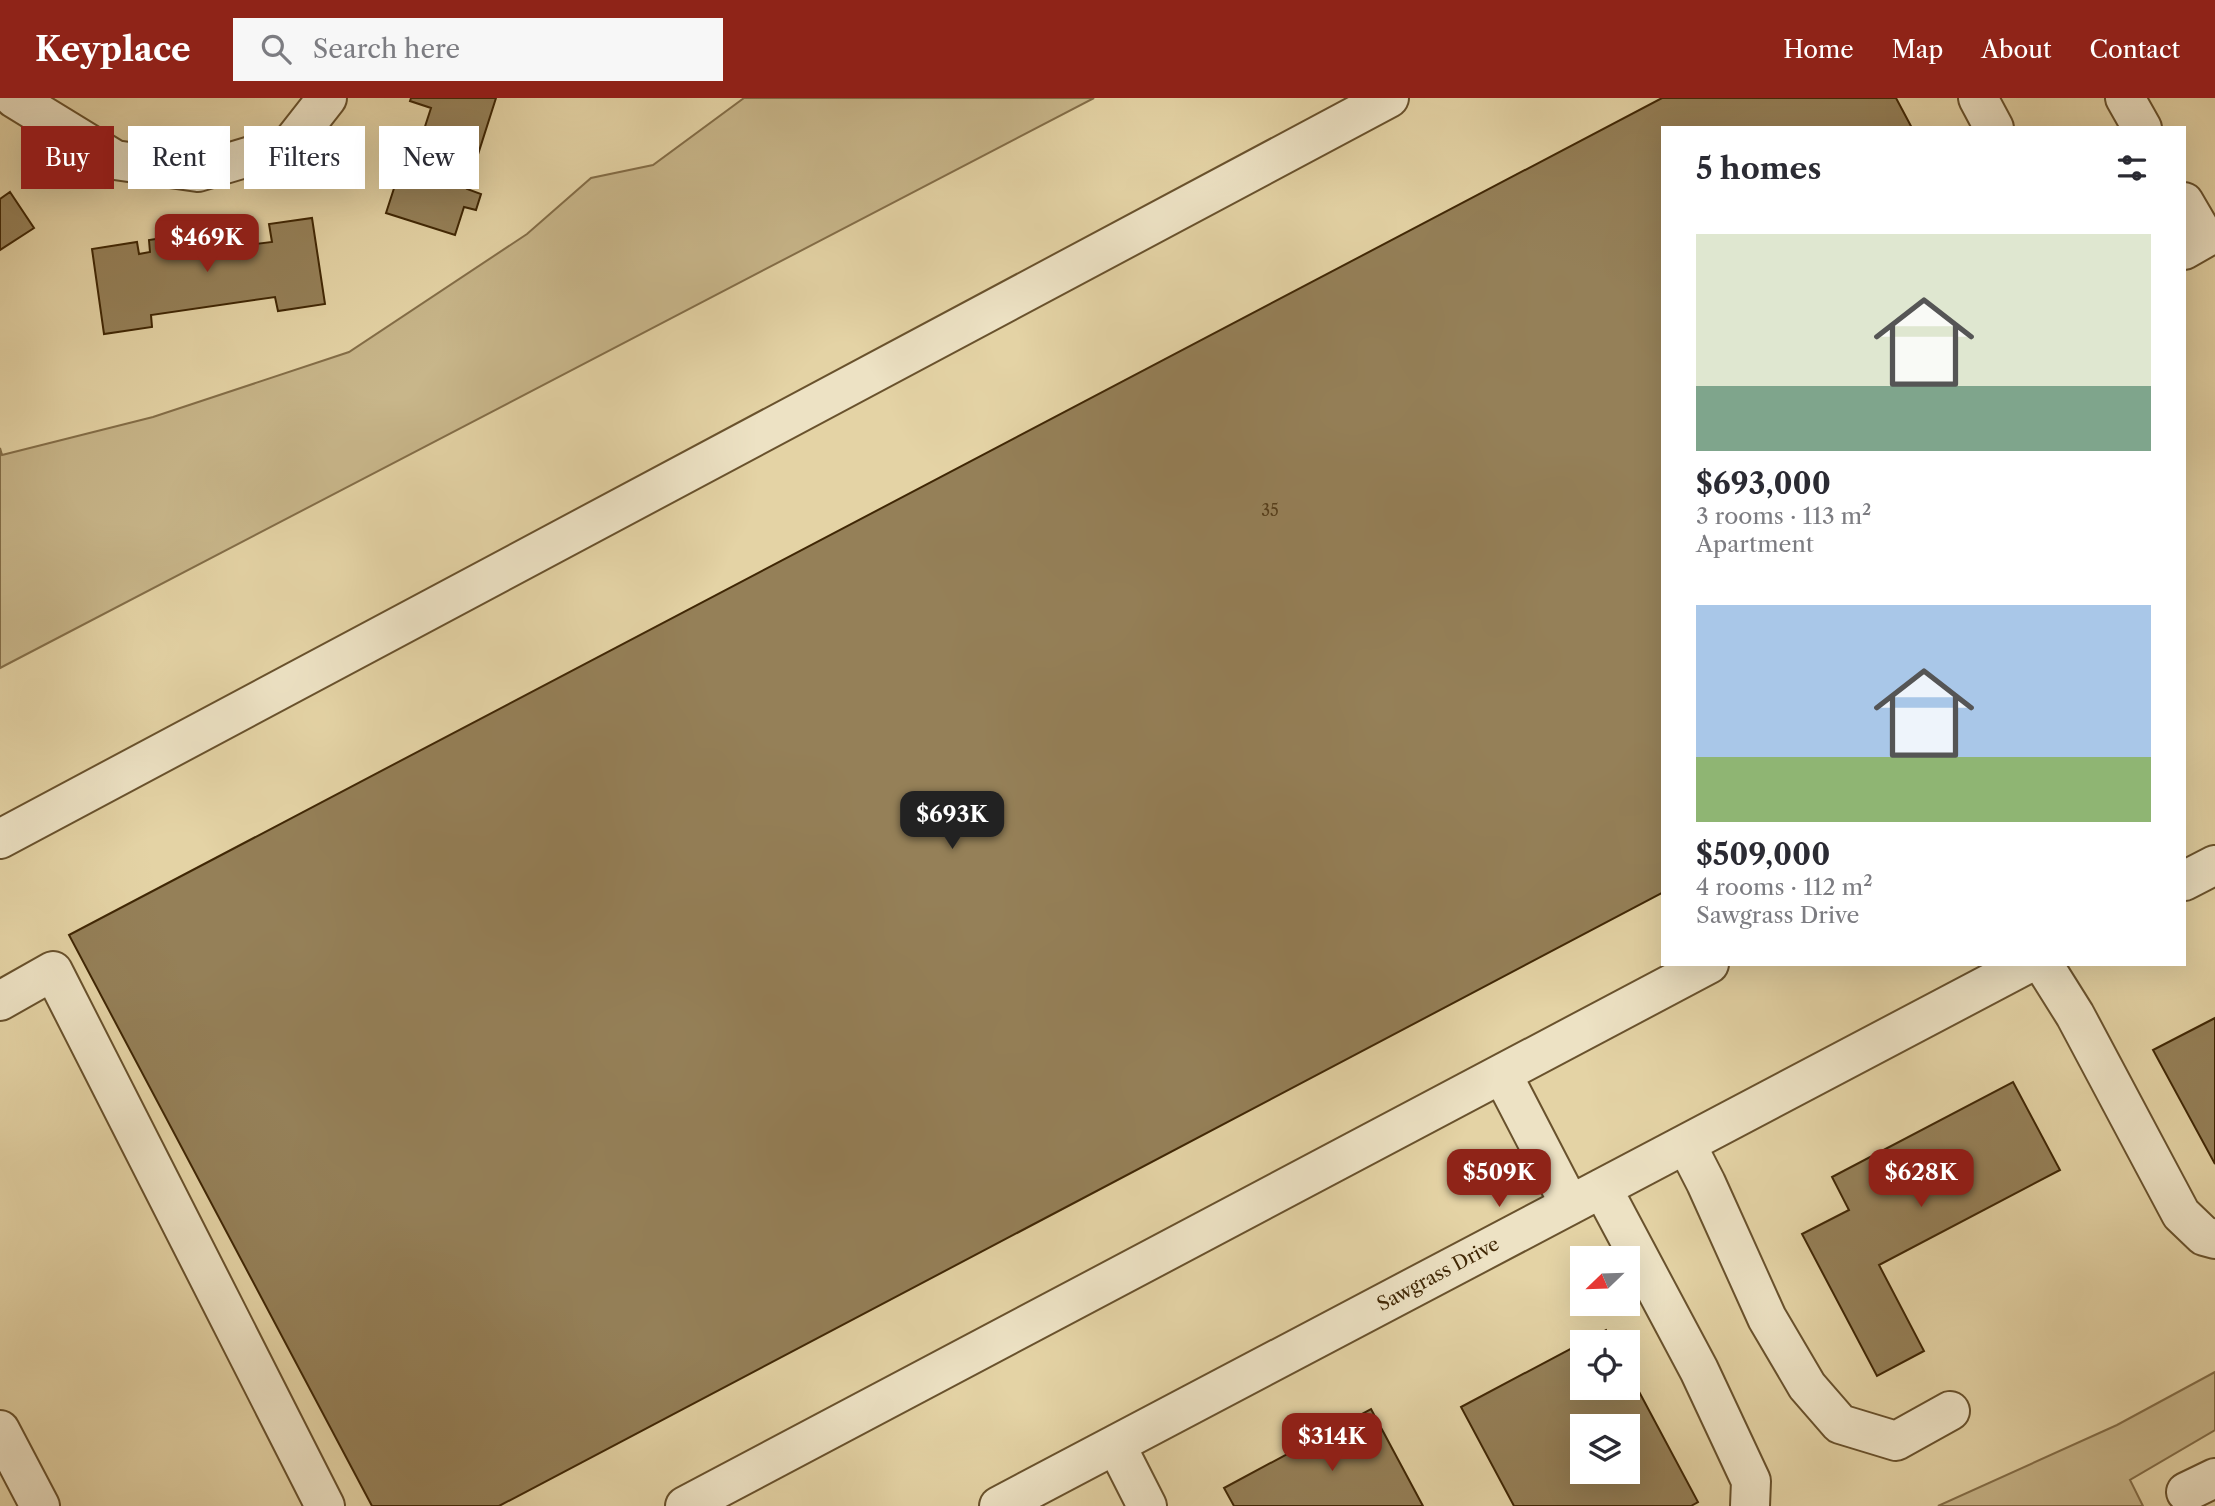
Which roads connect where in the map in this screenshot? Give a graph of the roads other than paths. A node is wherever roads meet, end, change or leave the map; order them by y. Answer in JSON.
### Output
{"nodes":[{"id":1,"x":14,"y":98,"type":"edge"},
{"id":2,"x":327,"y":98,"type":"edge"},
{"id":3,"x":1389,"y":98,"type":"edge"},
{"id":4,"x":1978,"y":98,"type":"edge"},
{"id":5,"x":2125,"y":98,"type":"edge"},
{"id":6,"x":1993,"y":126,"type":"edge"},
{"id":7,"x":2141,"y":126,"type":"edge"},
{"id":8,"x":2186,"y":205,"type":"edge"},
{"id":9,"x":2186,"y":249,"type":"edge"},
{"id":10,"x":0,"y":839,"type":"edge"},
{"id":11,"x":2215,"y":865,"type":"edge"},
{"id":12,"x":2186,"y":880,"type":"edge"},
{"id":13,"x":1705,"y":966,"type":"edge"},
{"id":14,"x":2023,"y":966,"type":"edge"},
{"id":15,"x":2044,"y":966,"type":"edge"},
{"id":16,"x":0,"y":1001,"type":"edge"},
{"id":17,"x":1502,"y":1074,"type":"junction"},
{"id":18,"x":1686,"y":1144,"type":"junction"},
{"id":19,"x":1586,"y":1196,"type":"junction"},
{"id":20,"x":2215,"y":1239,"type":"edge"},
{"id":21,"x":1950,"y":1411,"type":"dead end"},
{"id":22,"x":0,"y":1430,"type":"edge"},
{"id":23,"x":1116,"y":1445,"type":"junction"},
{"id":24,"x":40,"y":1506,"type":"edge"},
{"id":25,"x":325,"y":1506,"type":"edge"},
{"id":26,"x":685,"y":1506,"type":"edge"},
{"id":27,"x":999,"y":1506,"type":"edge"},
{"id":28,"x":1147,"y":1506,"type":"edge"},
{"id":29,"x":1750,"y":1506,"type":"edge"}],
"edges":[{"from":1,"to":2,"type":"street"},
{"from":3,"to":10,"type":"street"},
{"from":4,"to":6,"type":"street"},
{"from":5,"to":7,"type":"street"},
{"from":8,"to":9,"type":"street"},
{"from":11,"to":12,"type":"street"},
{"from":13,"to":17,"type":"street"},
{"from":14,"to":18,"type":"street","name":"Sawgrass Drive"},
{"from":15,"to":20,"type":"street"},
{"from":16,"to":25,"type":"street"},
{"from":17,"to":19,"type":"street"},
{"from":17,"to":26,"type":"street"},
{"from":18,"to":19,"type":"street","name":"Sawgrass Drive"},
{"from":18,"to":21,"type":"street"},
{"from":19,"to":23,"type":"street","name":"Sawgrass Drive"},
{"from":19,"to":29,"type":"street"},
{"from":22,"to":24,"type":"street"},
{"from":23,"to":27,"type":"street","name":"Sawgrass Drive"},
{"from":23,"to":28,"type":"street"}]}
